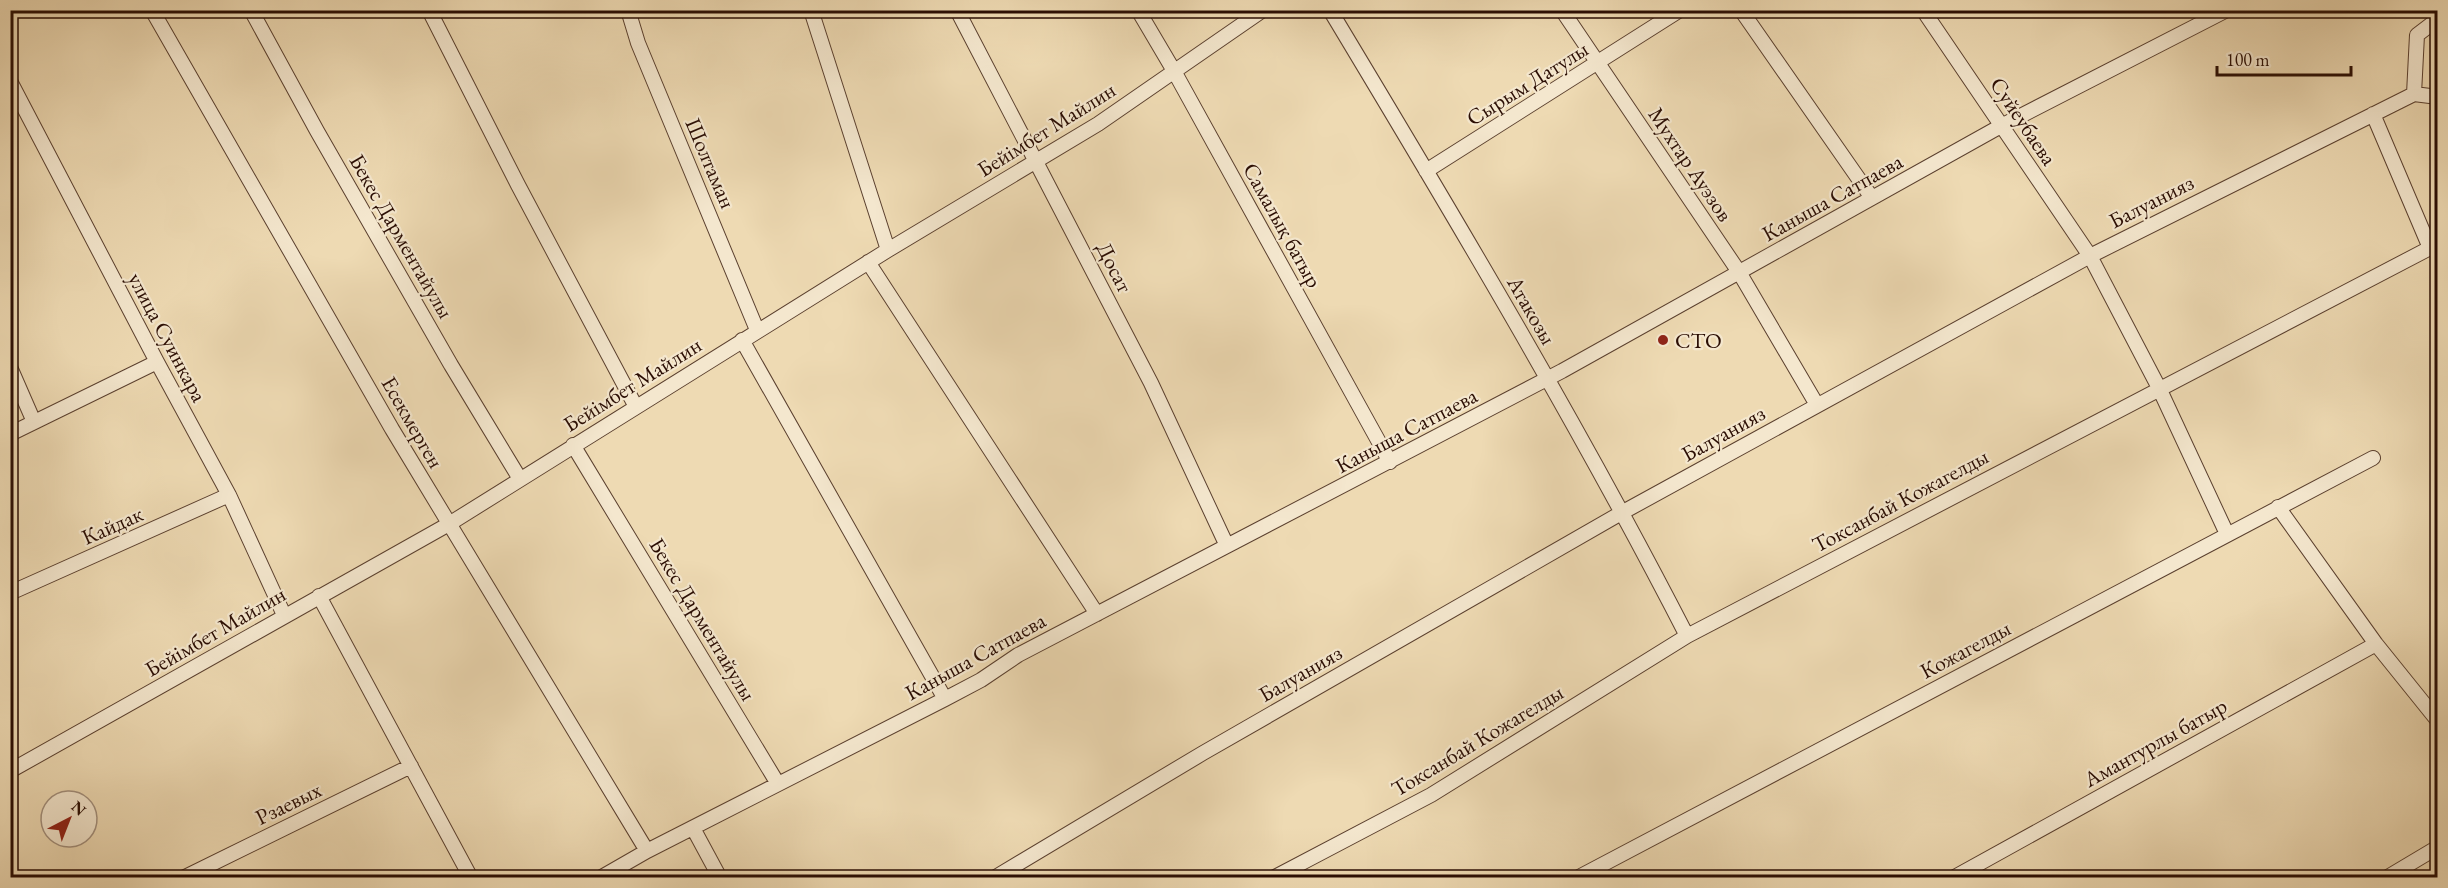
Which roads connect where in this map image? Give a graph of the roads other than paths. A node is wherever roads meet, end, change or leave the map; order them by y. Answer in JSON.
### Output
{"nodes":[{"id":1,"x":152,"y":10,"type":"edge"},
{"id":2,"x":251,"y":10,"type":"edge"},
{"id":3,"x":429,"y":10,"type":"edge"},
{"id":4,"x":628,"y":10,"type":"edge"},
{"id":5,"x":811,"y":10,"type":"edge"},
{"id":6,"x":957,"y":10,"type":"edge"},
{"id":7,"x":1138,"y":10,"type":"edge"},
{"id":8,"x":1263,"y":10,"type":"edge"},
{"id":9,"x":1330,"y":10,"type":"edge"},
{"id":10,"x":1562,"y":10,"type":"edge"},
{"id":11,"x":1680,"y":10,"type":"edge"},
{"id":12,"x":1741,"y":10,"type":"edge"},
{"id":13,"x":1923,"y":10,"type":"edge"},
{"id":14,"x":2227,"y":10,"type":"edge"},
{"id":15,"x":2438,"y":19,"type":"edge"},
{"id":16,"x":1598,"y":63,"type":"junction"},
{"id":17,"x":1174,"y":71,"type":"junction"},
{"id":18,"x":10,"y":81,"type":"edge"},
{"id":19,"x":2414,"y":94,"type":"junction"},
{"id":20,"x":2438,"y":97,"type":"edge"},
{"id":21,"x":2373,"y":114,"type":"junction"},
{"id":22,"x":2001,"y":126,"type":"junction"},
{"id":23,"x":1037,"y":160,"type":"junction"},
{"id":24,"x":1426,"y":171,"type":"junction"},
{"id":25,"x":1872,"y":198,"type":"junction"},
{"id":26,"x":888,"y":250,"type":"junction"},
{"id":27,"x":2090,"y":256,"type":"junction"},
{"id":28,"x":868,"y":262,"type":"junction"},
{"id":29,"x":1739,"y":272,"type":"junction"},
{"id":30,"x":758,"y":330,"type":"junction"},
{"id":31,"x":742,"y":340,"type":"junction"},
{"id":32,"x":157,"y":362,"type":"junction"},
{"id":33,"x":10,"y":367,"type":"edge"},
{"id":34,"x":1548,"y":379,"type":"junction"},
{"id":35,"x":2159,"y":388,"type":"junction"},
{"id":36,"x":1817,"y":405,"type":"junction"},
{"id":37,"x":636,"y":407,"type":"junction"},
{"id":38,"x":34,"y":422,"type":"junction"},
{"id":39,"x":10,"y":434,"type":"edge"},
{"id":40,"x":573,"y":445,"type":"junction"},
{"id":41,"x":2373,"y":458,"type":"dead end"},
{"id":42,"x":1390,"y":462,"type":"junction"},
{"id":43,"x":520,"y":479,"type":"junction"},
{"id":44,"x":229,"y":495,"type":"junction"},
{"id":45,"x":2278,"y":507,"type":"junction"},
{"id":46,"x":1623,"y":512,"type":"junction"},
{"id":47,"x":449,"y":524,"type":"junction"},
{"id":48,"x":2227,"y":534,"type":"junction"},
{"id":49,"x":1227,"y":546,"type":"junction"},
{"id":50,"x":10,"y":593,"type":"edge"},
{"id":51,"x":319,"y":596,"type":"junction"},
{"id":52,"x":1097,"y":614,"type":"junction"},
{"id":53,"x":284,"y":615,"type":"junction"},
{"id":54,"x":1687,"y":636,"type":"junction"},
{"id":55,"x":2376,"y":644,"type":"junction"},
{"id":56,"x":945,"y":699,"type":"junction"},
{"id":57,"x":2438,"y":721,"type":"edge"},
{"id":58,"x":411,"y":766,"type":"junction"},
{"id":59,"x":10,"y":771,"type":"edge"},
{"id":60,"x":778,"y":784,"type":"junction"},
{"id":61,"x":693,"y":828,"type":"junction"},
{"id":62,"x":2438,"y":847,"type":"edge"},
{"id":63,"x":647,"y":851,"type":"junction"},
{"id":64,"x":183,"y":878,"type":"edge"},
{"id":65,"x":471,"y":878,"type":"edge"},
{"id":66,"x":600,"y":878,"type":"edge"},
{"id":67,"x":720,"y":878,"type":"edge"},
{"id":68,"x":994,"y":878,"type":"edge"},
{"id":69,"x":1273,"y":878,"type":"edge"},
{"id":70,"x":1577,"y":878,"type":"edge"},
{"id":71,"x":1953,"y":878,"type":"edge"},
{"id":72,"x":2386,"y":878,"type":"edge"}],
"edges":[{"from":1,"to":47,"type":"street","name":"Eсекмерген"},
{"from":2,"to":43,"type":"street","name":"Бекес Дарментайулы"},
{"from":3,"to":37,"type":"street"},
{"from":4,"to":30,"type":"street","name":"Шолтаман"},
{"from":5,"to":26,"type":"street"},
{"from":6,"to":23,"type":"street","name":"Досат"},
{"from":7,"to":17,"type":"street","name":"Самалық батыр"},
{"from":8,"to":17,"type":"street","name":"Бейімбет Майлин"},
{"from":9,"to":24,"type":"street","name":"Атакозы"},
{"from":10,"to":16,"type":"street","name":"Мухтар Ауэзов"},
{"from":11,"to":16,"type":"street","name":"Сырым Датулы"},
{"from":12,"to":25,"type":"street"},
{"from":13,"to":22,"type":"street","name":"Суйеубаева"},
{"from":14,"to":22,"type":"street","name":"Каныша Сатпаева"},
{"from":15,"to":19,"type":"street"},
{"from":16,"to":24,"type":"street","name":"Сырым Датулы"},
{"from":16,"to":29,"type":"street","name":"Мухтар Ауэзов"},
{"from":17,"to":23,"type":"street","name":"Бейімбет Майлин"},
{"from":17,"to":42,"type":"street","name":"Самалық батыр"},
{"from":18,"to":32,"type":"street","name":"улица Суинкара"},
{"from":19,"to":20,"type":"street"},
{"from":19,"to":21,"type":"street","name":"Балуанияз"},
{"from":21,"to":27,"type":"street","name":"Балуанияз"},
{"from":21,"to":35,"type":"street","name":"Токсанбай Кожагелды"},
{"from":22,"to":25,"type":"street","name":"Каныша Сатпаева"},
{"from":22,"to":27,"type":"street","name":"Суйеубаева"},
{"from":23,"to":26,"type":"street","name":"Бейімбет Майлин"},
{"from":23,"to":49,"type":"street","name":"Досат"},
{"from":24,"to":34,"type":"street","name":"Атакозы"},
{"from":25,"to":29,"type":"street","name":"Каныша Сатпаева"},
{"from":26,"to":28,"type":"street","name":"Бейімбет Майлин"},
{"from":27,"to":35,"type":"street","name":"Суйеубаева"},
{"from":27,"to":36,"type":"street","name":"Балуанияз"},
{"from":28,"to":30,"type":"street","name":"Бейімбет Майлин"},
{"from":28,"to":52,"type":"street"},
{"from":29,"to":34,"type":"street","name":"Каныша Сатпаева"},
{"from":29,"to":36,"type":"street","name":"Мухтар Ауэзов"},
{"from":30,"to":31,"type":"street","name":"Бейімбет Майлин"},
{"from":31,"to":37,"type":"street","name":"Бейімбет Майлин"},
{"from":31,"to":56,"type":"street"},
{"from":32,"to":38,"type":"street"},
{"from":32,"to":44,"type":"street","name":"улица Суинкара"},
{"from":33,"to":38,"type":"street"},
{"from":34,"to":42,"type":"street","name":"Каныша Сатпаева"},
{"from":34,"to":46,"type":"street","name":"Атакозы"},
{"from":35,"to":48,"type":"street","name":"Суйеубаева"},
{"from":35,"to":54,"type":"street","name":"Токсанбай Кожагелды"},
{"from":36,"to":46,"type":"street","name":"Балуанияз"},
{"from":37,"to":40,"type":"street","name":"Бейімбет Майлин"},
{"from":38,"to":39,"type":"street"},
{"from":40,"to":43,"type":"street","name":"Бейімбет Майлин"},
{"from":40,"to":60,"type":"street","name":"Бекес Дарментайулы"},
{"from":41,"to":45,"type":"street","name":"Кожагелды"},
{"from":42,"to":49,"type":"street","name":"Каныша Сатпаева"},
{"from":43,"to":47,"type":"street","name":"Бейімбет Майлин"},
{"from":44,"to":50,"type":"street","name":"Кайдак"},
{"from":44,"to":53,"type":"street","name":"улица Суинкара"},
{"from":45,"to":48,"type":"street","name":"Кожагелды"},
{"from":45,"to":55,"type":"street"},
{"from":46,"to":54,"type":"street","name":"Атакозы"},
{"from":46,"to":68,"type":"street","name":"Балуанияз"},
{"from":47,"to":51,"type":"street","name":"Бейімбет Майлин"},
{"from":47,"to":63,"type":"street","name":"Eсекмерген"},
{"from":48,"to":70,"type":"street","name":"Кожагелды"},
{"from":49,"to":52,"type":"street","name":"Каныша Сатпаева"},
{"from":51,"to":53,"type":"street","name":"Бейімбет Майлин"},
{"from":51,"to":58,"type":"street"},
{"from":52,"to":56,"type":"street","name":"Каныша Сатпаева"},
{"from":53,"to":59,"type":"street","name":"Бейімбет Майлин"},
{"from":54,"to":69,"type":"street","name":"Токсанбай Кожагелды"},
{"from":55,"to":57,"type":"street"},
{"from":55,"to":71,"type":"street","name":"Амантурлы батыр"},
{"from":56,"to":60,"type":"street","name":"Каныша Сатпаева"},
{"from":58,"to":64,"type":"street","name":"Рзаевых"},
{"from":58,"to":65,"type":"street"},
{"from":60,"to":61,"type":"street","name":"Каныша Сатпаева"},
{"from":61,"to":63,"type":"street","name":"Каныша Сатпаева"},
{"from":61,"to":67,"type":"street"},
{"from":62,"to":72,"type":"street"},
{"from":63,"to":66,"type":"street","name":"Каныша Сатпаева"}]}
